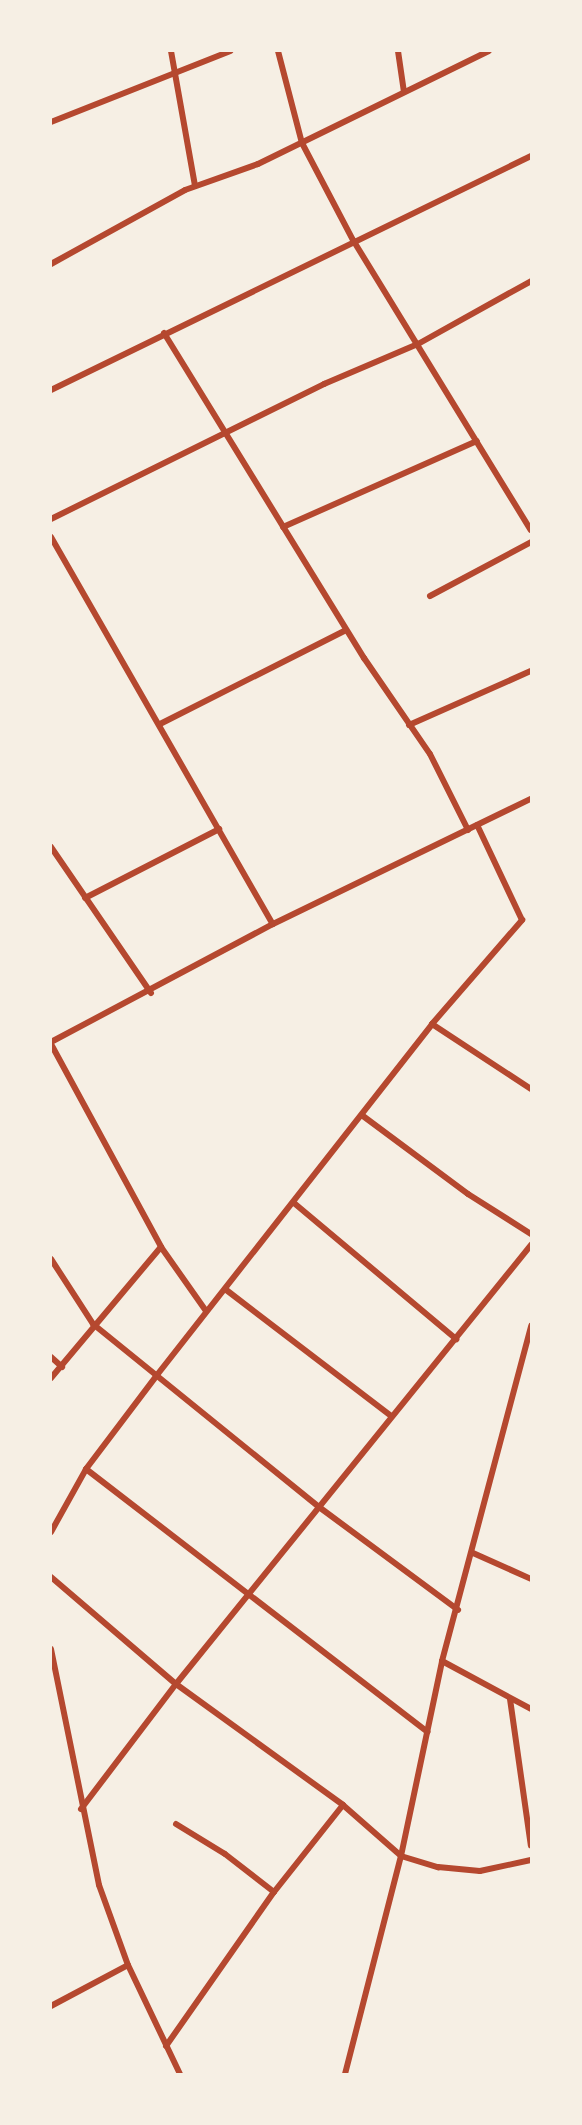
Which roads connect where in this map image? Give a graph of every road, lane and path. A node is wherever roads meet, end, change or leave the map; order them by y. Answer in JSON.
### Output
{"nodes":[{"id":1,"x":171,"y":51,"type":"edge"},
{"id":2,"x":230,"y":51,"type":"edge"},
{"id":3,"x":278,"y":51,"type":"edge"},
{"id":4,"x":398,"y":51,"type":"edge"},
{"id":5,"x":489,"y":51,"type":"edge"},
{"id":6,"x":173,"y":75,"type":"junction"},
{"id":7,"x":404,"y":92,"type":"junction"},
{"id":8,"x":51,"y":122,"type":"edge"},
{"id":9,"x":302,"y":143,"type":"junction"},
{"id":10,"x":531,"y":156,"type":"edge"},
{"id":11,"x":195,"y":186,"type":"junction"},
{"id":12,"x":353,"y":240,"type":"junction"},
{"id":13,"x":51,"y":264,"type":"edge"},
{"id":14,"x":531,"y":281,"type":"edge"},
{"id":15,"x":164,"y":333,"type":"junction"},
{"id":16,"x":418,"y":344,"type":"junction"},
{"id":17,"x":51,"y":390,"type":"edge"},
{"id":18,"x":227,"y":433,"type":"junction"},
{"id":19,"x":477,"y":441,"type":"junction"},
{"id":20,"x":51,"y":519,"type":"edge"},
{"id":21,"x":283,"y":527,"type":"junction"},
{"id":22,"x":531,"y":530,"type":"edge"},
{"id":23,"x":51,"y":537,"type":"edge"},
{"id":24,"x":531,"y":542,"type":"edge"},
{"id":25,"x":430,"y":596,"type":"dead end"},
{"id":26,"x":346,"y":630,"type":"junction"},
{"id":27,"x":531,"y":671,"type":"edge"},
{"id":28,"x":160,"y":724,"type":"junction"},
{"id":29,"x":410,"y":725,"type":"junction"},
{"id":30,"x":531,"y":799,"type":"edge"},
{"id":31,"x":477,"y":825,"type":"junction"},
{"id":32,"x":219,"y":829,"type":"junction"},
{"id":33,"x":468,"y":830,"type":"junction"},
{"id":34,"x":51,"y":848,"type":"edge"},
{"id":35,"x":85,"y":898,"type":"junction"},
{"id":36,"x":273,"y":924,"type":"junction"},
{"id":37,"x":151,"y":993,"type":"junction"},
{"id":38,"x":432,"y":1024,"type":"junction"},
{"id":39,"x":51,"y":1043,"type":"edge"},
{"id":40,"x":531,"y":1089,"type":"edge"},
{"id":41,"x":363,"y":1116,"type":"junction"},
{"id":42,"x":294,"y":1203,"type":"junction"},
{"id":43,"x":531,"y":1234,"type":"edge"},
{"id":44,"x":531,"y":1245,"type":"edge"},
{"id":45,"x":161,"y":1247,"type":"junction"},
{"id":46,"x":51,"y":1259,"type":"edge"},
{"id":47,"x":225,"y":1289,"type":"junction"},
{"id":48,"x":206,"y":1311,"type":"junction"},
{"id":49,"x":93,"y":1324,"type":"junction"},
{"id":50,"x":531,"y":1326,"type":"edge"},
{"id":51,"x":456,"y":1339,"type":"junction"},
{"id":52,"x":51,"y":1357,"type":"edge"},
{"id":53,"x":62,"y":1367,"type":"junction"},
{"id":54,"x":157,"y":1375,"type":"junction"},
{"id":55,"x":51,"y":1378,"type":"edge"},
{"id":56,"x":391,"y":1416,"type":"junction"},
{"id":57,"x":86,"y":1469,"type":"junction"},
{"id":58,"x":319,"y":1507,"type":"junction"},
{"id":59,"x":51,"y":1532,"type":"edge"},
{"id":60,"x":473,"y":1553,"type":"junction"},
{"id":61,"x":51,"y":1577,"type":"edge"},
{"id":62,"x":531,"y":1579,"type":"edge"},
{"id":63,"x":246,"y":1597,"type":"junction"},
{"id":64,"x":458,"y":1610,"type":"junction"},
{"id":65,"x":51,"y":1648,"type":"edge"},
{"id":66,"x":442,"y":1661,"type":"junction"},
{"id":67,"x":176,"y":1684,"type":"junction"},
{"id":68,"x":510,"y":1699,"type":"junction"},
{"id":69,"x":531,"y":1709,"type":"edge"},
{"id":70,"x":426,"y":1732,"type":"junction"},
{"id":71,"x":343,"y":1805,"type":"junction"},
{"id":72,"x":81,"y":1809,"type":"junction"},
{"id":73,"x":176,"y":1825,"type":"dead end"},
{"id":74,"x":531,"y":1846,"type":"edge"},
{"id":75,"x":401,"y":1856,"type":"junction"},
{"id":76,"x":531,"y":1860,"type":"edge"},
{"id":77,"x":274,"y":1892,"type":"junction"},
{"id":78,"x":128,"y":1965,"type":"junction"},
{"id":79,"x":51,"y":2006,"type":"edge"},
{"id":80,"x":166,"y":2046,"type":"junction"},
{"id":81,"x":180,"y":2074,"type":"edge"},
{"id":82,"x":345,"y":2074,"type":"edge"}],
"edges":[{"from":1,"to":6,"type":"street"},
{"from":2,"to":6,"type":"street"},
{"from":3,"to":9,"type":"street"},
{"from":4,"to":7,"type":"street"},
{"from":5,"to":7,"type":"street"},
{"from":6,"to":8,"type":"street"},
{"from":6,"to":11,"type":"street"},
{"from":7,"to":9,"type":"street"},
{"from":9,"to":11,"type":"street"},
{"from":9,"to":12,"type":"street"},
{"from":10,"to":12,"type":"street"},
{"from":11,"to":13,"type":"street"},
{"from":12,"to":15,"type":"street"},
{"from":12,"to":16,"type":"street"},
{"from":14,"to":16,"type":"street"},
{"from":15,"to":17,"type":"street"},
{"from":15,"to":18,"type":"street"},
{"from":16,"to":18,"type":"street"},
{"from":16,"to":19,"type":"street"},
{"from":18,"to":20,"type":"street"},
{"from":18,"to":21,"type":"street"},
{"from":19,"to":21,"type":"street"},
{"from":19,"to":22,"type":"street"},
{"from":21,"to":26,"type":"street"},
{"from":23,"to":28,"type":"street"},
{"from":24,"to":25,"type":"street"},
{"from":26,"to":28,"type":"street"},
{"from":26,"to":29,"type":"street"},
{"from":27,"to":29,"type":"street"},
{"from":28,"to":32,"type":"street"},
{"from":29,"to":33,"type":"street"},
{"from":30,"to":31,"type":"street"},
{"from":31,"to":33,"type":"street"},
{"from":31,"to":38,"type":"street"},
{"from":32,"to":35,"type":"street"},
{"from":32,"to":36,"type":"street"},
{"from":33,"to":36,"type":"street"},
{"from":34,"to":35,"type":"street"},
{"from":35,"to":37,"type":"street"},
{"from":36,"to":37,"type":"street"},
{"from":37,"to":39,"type":"street"},
{"from":38,"to":40,"type":"street"},
{"from":38,"to":41,"type":"street"},
{"from":39,"to":45,"type":"street"},
{"from":41,"to":42,"type":"street"},
{"from":41,"to":43,"type":"street"},
{"from":42,"to":47,"type":"street"},
{"from":42,"to":51,"type":"street"},
{"from":44,"to":51,"type":"street"},
{"from":45,"to":48,"type":"street"},
{"from":45,"to":49,"type":"street"},
{"from":46,"to":49,"type":"street"},
{"from":47,"to":48,"type":"street"},
{"from":47,"to":56,"type":"street"},
{"from":48,"to":54,"type":"street"},
{"from":49,"to":53,"type":"street"},
{"from":49,"to":54,"type":"street"},
{"from":50,"to":60,"type":"street"},
{"from":51,"to":56,"type":"street"},
{"from":52,"to":53,"type":"street"},
{"from":53,"to":55,"type":"street"},
{"from":54,"to":57,"type":"street"},
{"from":54,"to":58,"type":"street"},
{"from":56,"to":58,"type":"street"},
{"from":57,"to":59,"type":"street"},
{"from":57,"to":63,"type":"street"},
{"from":58,"to":63,"type":"street"},
{"from":58,"to":64,"type":"street"},
{"from":60,"to":62,"type":"street"},
{"from":60,"to":64,"type":"street"},
{"from":61,"to":67,"type":"street"},
{"from":63,"to":67,"type":"street"},
{"from":63,"to":70,"type":"street"},
{"from":64,"to":66,"type":"street"},
{"from":65,"to":72,"type":"street"},
{"from":66,"to":68,"type":"street"},
{"from":66,"to":70,"type":"street"},
{"from":67,"to":71,"type":"street"},
{"from":67,"to":72,"type":"street"},
{"from":68,"to":69,"type":"street"},
{"from":68,"to":74,"type":"street"},
{"from":70,"to":75,"type":"street"},
{"from":71,"to":75,"type":"street"},
{"from":71,"to":77,"type":"street"},
{"from":72,"to":78,"type":"street"},
{"from":73,"to":77,"type":"street"},
{"from":75,"to":76,"type":"street"},
{"from":75,"to":82,"type":"street"},
{"from":77,"to":80,"type":"street"},
{"from":78,"to":79,"type":"street"},
{"from":78,"to":80,"type":"street"},
{"from":80,"to":81,"type":"street"}]}
